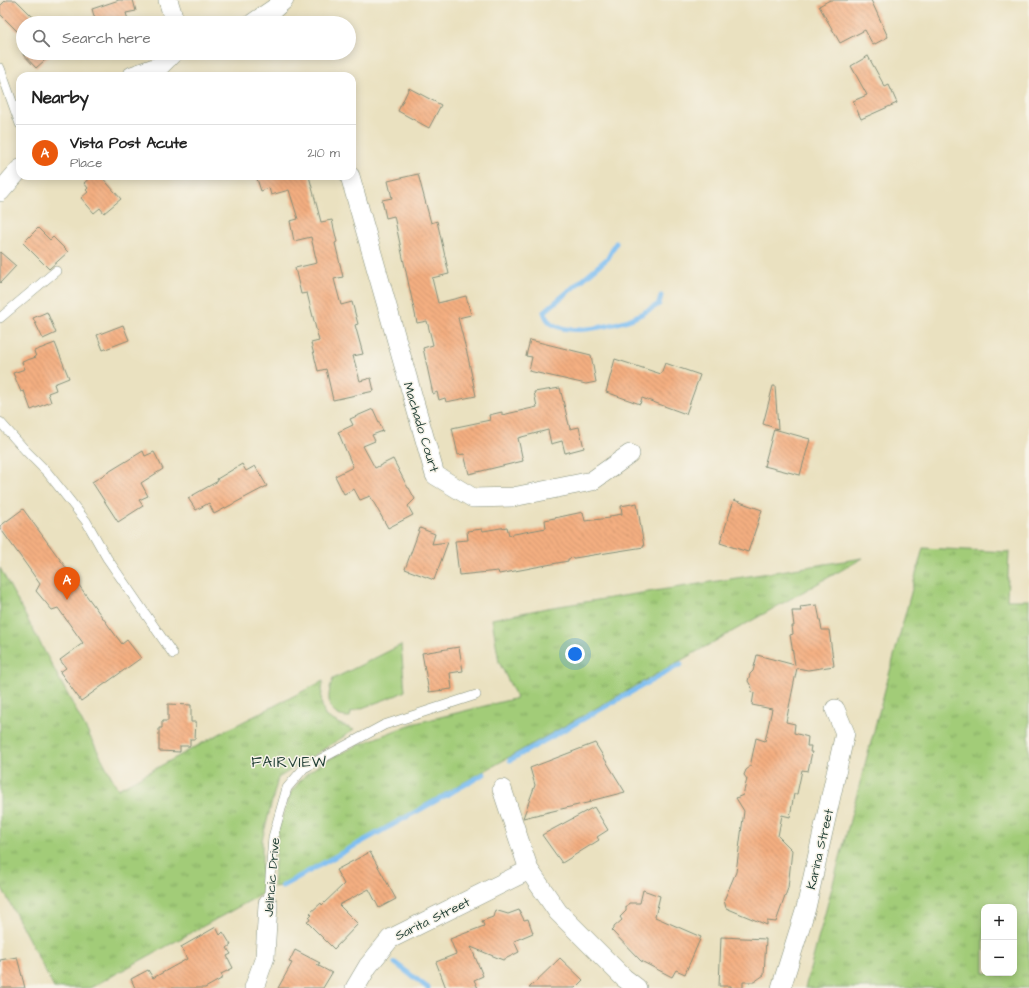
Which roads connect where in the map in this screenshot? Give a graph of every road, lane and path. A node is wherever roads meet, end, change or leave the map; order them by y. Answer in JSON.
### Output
{"nodes":[{"id":1,"x":168,"y":0,"type":"edge"},
{"id":2,"x":284,"y":0,"type":"edge"},
{"id":3,"x":173,"y":16,"type":"edge"},
{"id":4,"x":262,"y":16,"type":"edge"},
{"id":5,"x":165,"y":65,"type":"edge"},
{"id":6,"x":0,"y":68,"type":"edge"},
{"id":7,"x":144,"y":72,"type":"edge"},
{"id":8,"x":16,"y":113,"type":"edge"},
{"id":9,"x":16,"y":174,"type":"edge"},
{"id":10,"x":351,"y":180,"type":"edge"},
{"id":11,"x":0,"y":192,"type":"edge"},
{"id":12,"x":56,"y":271,"type":"dead end"},
{"id":13,"x":0,"y":318,"type":"edge"},
{"id":14,"x":0,"y":422,"type":"edge"},
{"id":15,"x":630,"y":454,"type":"dead end"},
{"id":16,"x":173,"y":654,"type":"dead end"},
{"id":17,"x":476,"y":695,"type":"dead end"},
{"id":18,"x":835,"y":709,"type":"dead end"},
{"id":19,"x":502,"y":789,"type":"dead end"},
{"id":20,"x":529,"y":870,"type":"junction"},
{"id":21,"x":268,"y":904,"type":"joint"},
{"id":22,"x":254,"y":988,"type":"edge"},
{"id":23,"x":355,"y":988,"type":"edge"},
{"id":24,"x":637,"y":988,"type":"edge"},
{"id":25,"x":781,"y":988,"type":"edge"}],
"edges":[{"from":1,"to":3,"type":"street"},
{"from":2,"to":4,"type":"street"},
{"from":5,"to":7,"type":"street"},
{"from":6,"to":8,"type":"lane"},
{"from":9,"to":11,"type":"street"},
{"from":10,"to":15,"type":"street","name":"Machado Court"},
{"from":12,"to":13,"type":"lane"},
{"from":14,"to":16,"type":"lane"},
{"from":17,"to":21,"type":"lane","name":"Jelincic Drive"},
{"from":18,"to":25,"type":"street","name":"Karina Street"},
{"from":19,"to":20,"type":"street"},
{"from":20,"to":23,"type":"street","name":"Sarita Street"},
{"from":20,"to":24,"type":"street"},
{"from":21,"to":22,"type":"street","name":"Jelincic Drive"}]}
